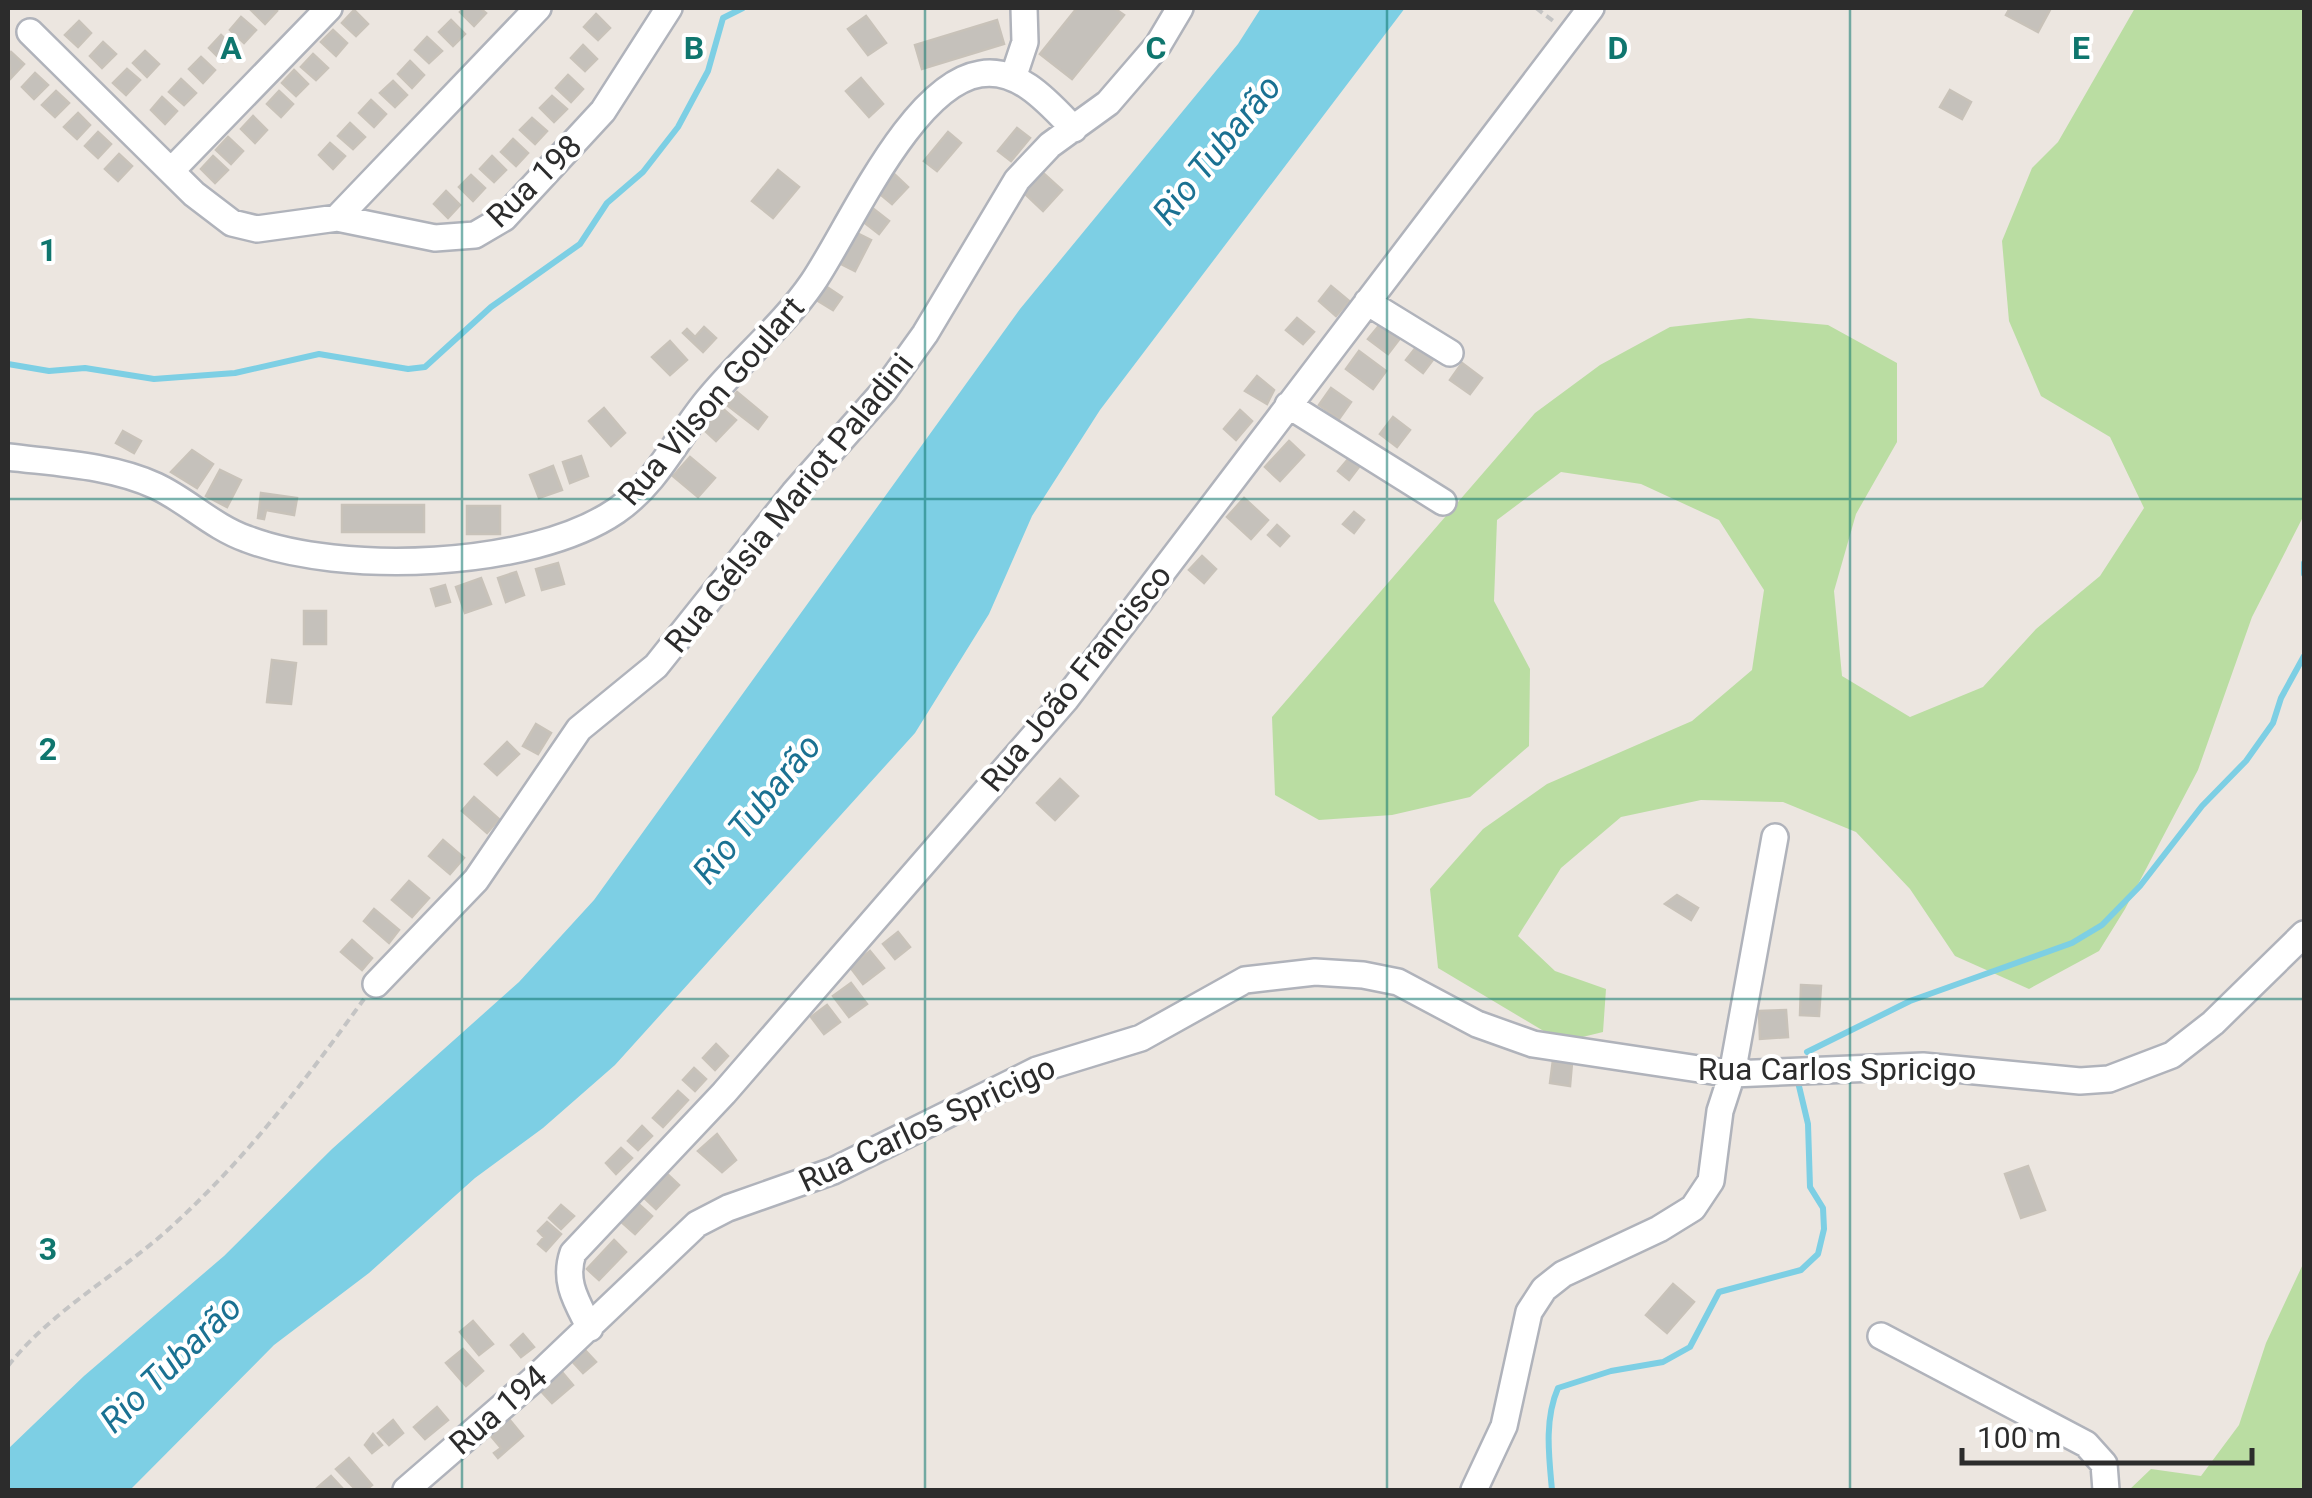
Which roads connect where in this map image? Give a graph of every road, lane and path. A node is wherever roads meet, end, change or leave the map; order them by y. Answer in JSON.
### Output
{"nodes":[{"id":1,"x":329,"y":8,"type":"edge"},
{"id":2,"x":538,"y":8,"type":"edge"},
{"id":3,"x":669,"y":8,"type":"edge"},
{"id":4,"x":1024,"y":8,"type":"edge"},
{"id":5,"x":1180,"y":8,"type":"edge"},
{"id":6,"x":1591,"y":8,"type":"edge"},
{"id":7,"x":30,"y":32,"type":"dead end"},
{"id":8,"x":1013,"y":78,"type":"junction"},
{"id":9,"x":1074,"y":128,"type":"junction"},
{"id":10,"x":171,"y":171,"type":"junction"},
{"id":11,"x":337,"y":218,"type":"junction"},
{"id":12,"x":1366,"y":302,"type":"junction"},
{"id":13,"x":1450,"y":354,"type":"dead end"},
{"id":14,"x":1288,"y":405,"type":"junction"},
{"id":15,"x":8,"y":457,"type":"edge"},
{"id":16,"x":1443,"y":502,"type":"dead end"},
{"id":17,"x":1774,"y":837,"type":"dead end"},
{"id":18,"x":2304,"y":934,"type":"edge"},
{"id":19,"x":376,"y":984,"type":"joint"},
{"id":20,"x":1732,"y":1074,"type":"junction"},
{"id":21,"x":590,"y":1328,"type":"junction"},
{"id":22,"x":1882,"y":1336,"type":"dead end"},
{"id":23,"x":8,"y":1366,"type":"edge"},
{"id":24,"x":406,"y":1490,"type":"edge"},
{"id":25,"x":1474,"y":1490,"type":"edge"},
{"id":26,"x":2106,"y":1490,"type":"edge"}],
"edges":[{"from":1,"to":10,"type":"street"},
{"from":2,"to":11,"type":"street"},
{"from":3,"to":11,"type":"street","name":"Rua 198"},
{"from":4,"to":8,"type":"street"},
{"from":5,"to":9,"type":"street","name":"Rua Gélsia Mariot Paladini"},
{"from":6,"to":12,"type":"street","name":"Rua João Francisco"},
{"from":7,"to":10,"type":"street","name":"Rua 198"},
{"from":8,"to":9,"type":"street"},
{"from":8,"to":15,"type":"street","name":"Rua Vilson Goulart"},
{"from":9,"to":19,"type":"street","name":"Rua Gélsia Mariot Paladini"},
{"from":10,"to":11,"type":"street","name":"Rua 198"},
{"from":12,"to":13,"type":"street"},
{"from":12,"to":14,"type":"street","name":"Rua João Francisco"},
{"from":14,"to":16,"type":"street"},
{"from":14,"to":21,"type":"street","name":"Rua João Francisco"},
{"from":17,"to":20,"type":"street"},
{"from":18,"to":20,"type":"street","name":"Rua Carlos Spricigo"},
{"from":19,"to":23,"type":"path"},
{"from":20,"to":21,"type":"street","name":"Rua Carlos Spricigo"},
{"from":20,"to":25,"type":"street"},
{"from":21,"to":24,"type":"street","name":"Rua 194"},
{"from":22,"to":26,"type":"street"}]}
